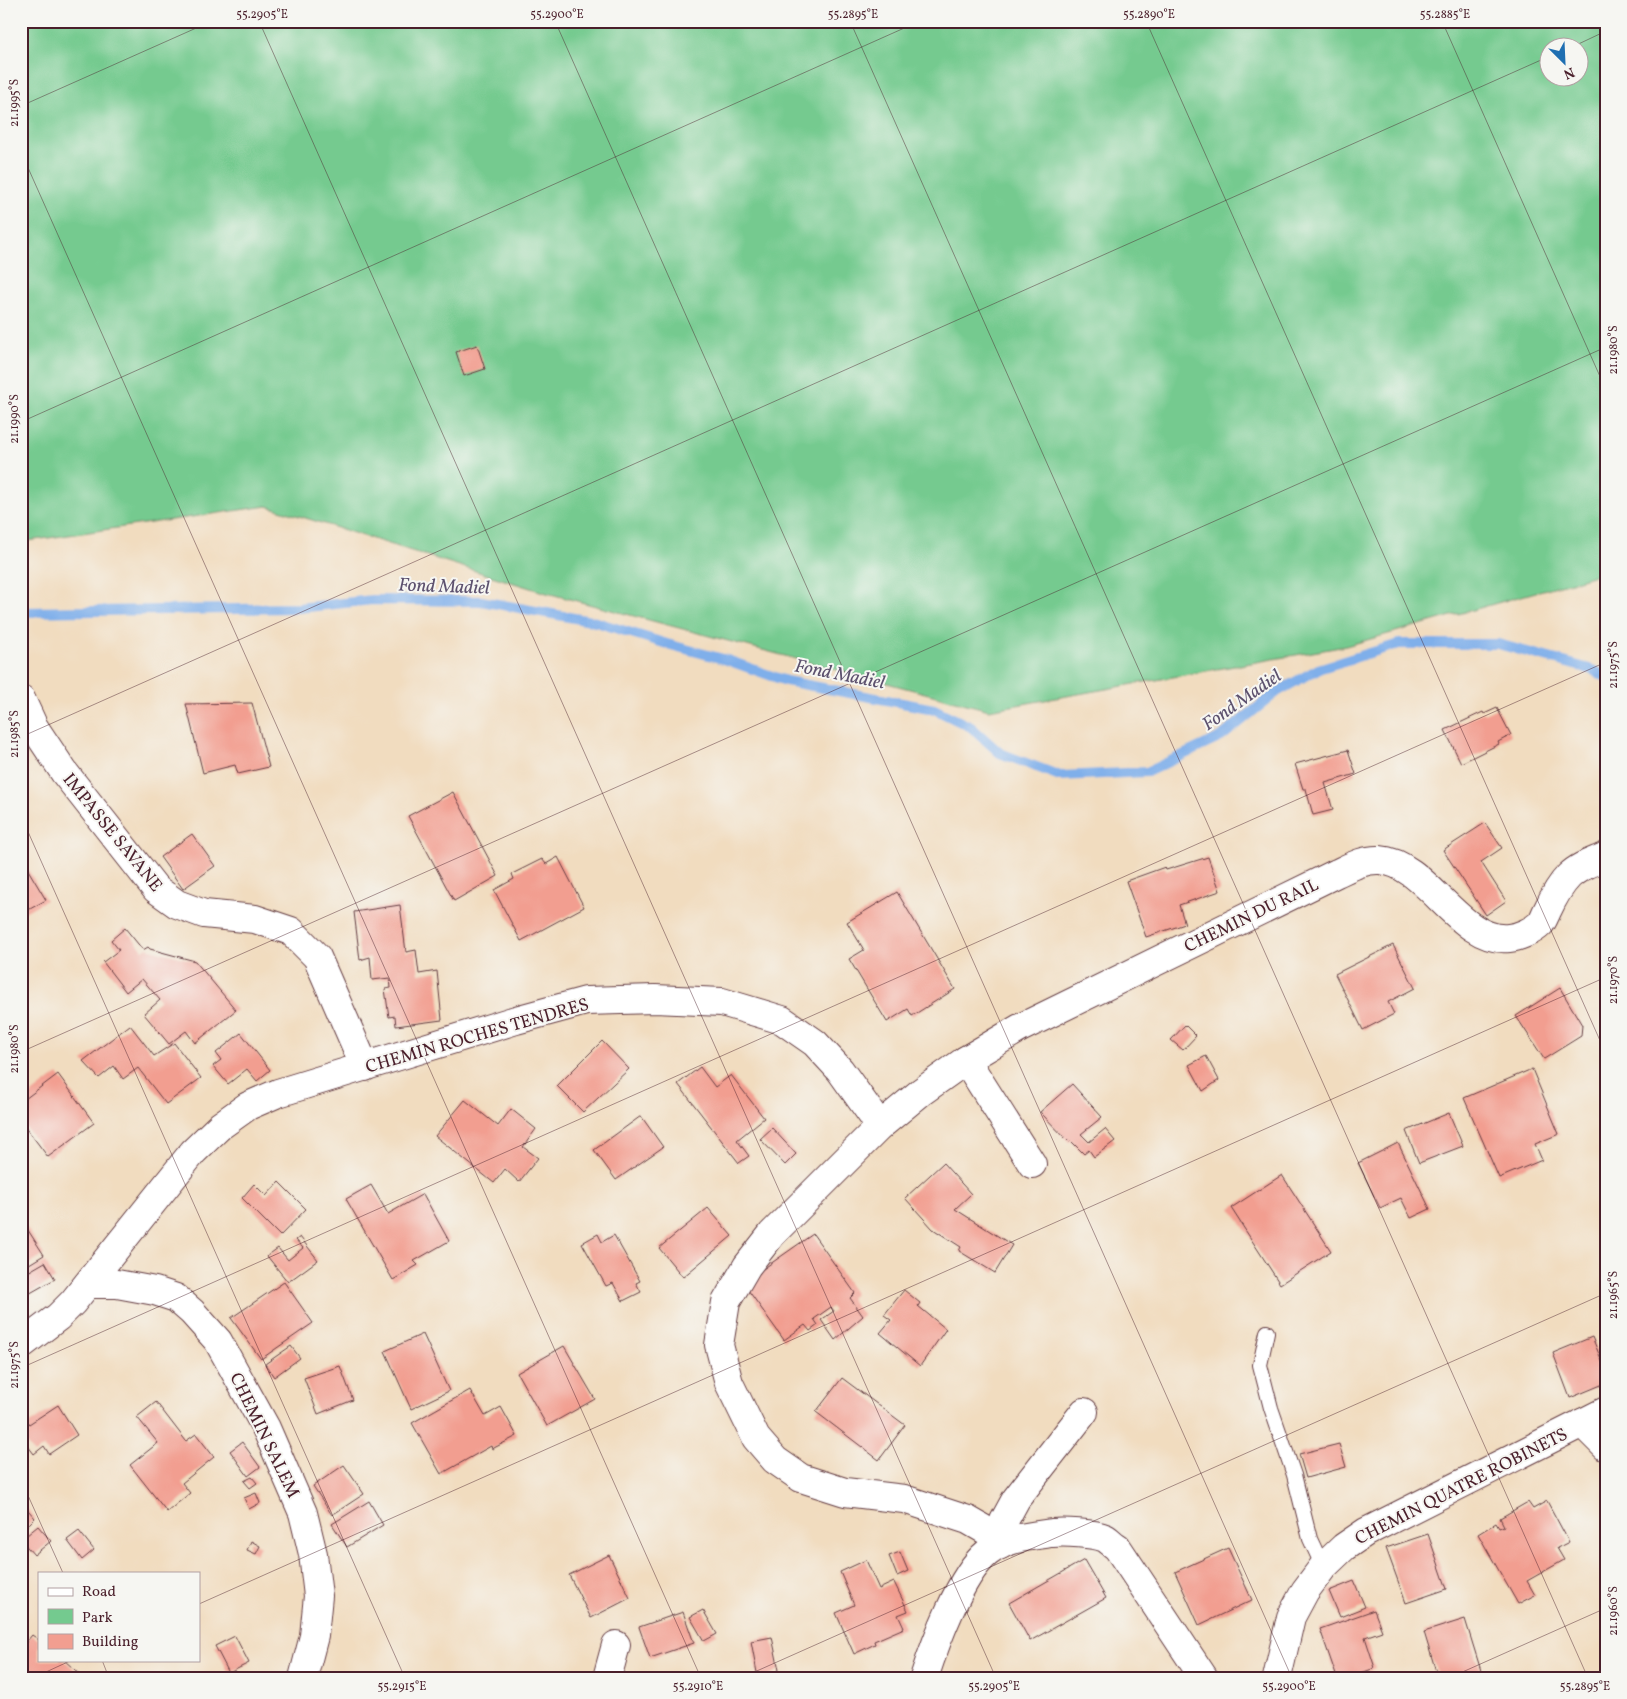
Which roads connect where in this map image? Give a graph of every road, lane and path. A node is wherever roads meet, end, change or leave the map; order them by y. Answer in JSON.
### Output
{"nodes":[{"id":1,"x":21,"y":699,"type":"edge"},
{"id":2,"x":1606,"y":856,"type":"edge"},
{"id":3,"x":966,"y":1060,"type":"junction"},
{"id":4,"x":365,"y":1067,"type":"junction"},
{"id":5,"x":880,"y":1126,"type":"junction"},
{"id":6,"x":1032,"y":1164,"type":"dead end"},
{"id":7,"x":88,"y":1284,"type":"junction"},
{"id":8,"x":1267,"y":1332,"type":"dead end"},
{"id":9,"x":21,"y":1345,"type":"edge"},
{"id":10,"x":1084,"y":1412,"type":"dead end"},
{"id":11,"x":1594,"y":1417,"type":"edge"},
{"id":12,"x":1606,"y":1447,"type":"edge"},
{"id":13,"x":1000,"y":1544,"type":"junction"},
{"id":14,"x":1323,"y":1567,"type":"junction"},
{"id":15,"x":616,"y":1645,"type":"dead end"},
{"id":16,"x":303,"y":1678,"type":"edge"},
{"id":17,"x":606,"y":1678,"type":"edge"},
{"id":18,"x":924,"y":1678,"type":"edge"},
{"id":19,"x":1204,"y":1678,"type":"edge"},
{"id":20,"x":1277,"y":1678,"type":"edge"}],
"edges":[{"from":1,"to":4,"type":"street","name":"IMPASSE SAVANE"},
{"from":2,"to":3,"type":"street","name":"CHEMIN DU RAIL"},
{"from":3,"to":5,"type":"street","name":"CHEMIN DU RAIL"},
{"from":3,"to":6,"type":"street"},
{"from":4,"to":5,"type":"street","name":"CHEMIN ROCHES TENDRES"},
{"from":4,"to":7,"type":"street","name":"CHEMIN ROCHES TENDRES"},
{"from":5,"to":13,"type":"street"},
{"from":7,"to":9,"type":"street","name":"CHEMIN ROCHES TENDRES"},
{"from":7,"to":16,"type":"street","name":"CHEMIN SALEM"},
{"from":8,"to":14,"type":"lane"},
{"from":10,"to":13,"type":"street"},
{"from":11,"to":12,"type":"street"},
{"from":11,"to":14,"type":"street","name":"CHEMIN QUATRE ROBINETS"},
{"from":13,"to":18,"type":"street"},
{"from":13,"to":19,"type":"street"},
{"from":14,"to":20,"type":"street","name":"CHEMIN QUATRE ROBINETS"},
{"from":15,"to":17,"type":"street"}]}
